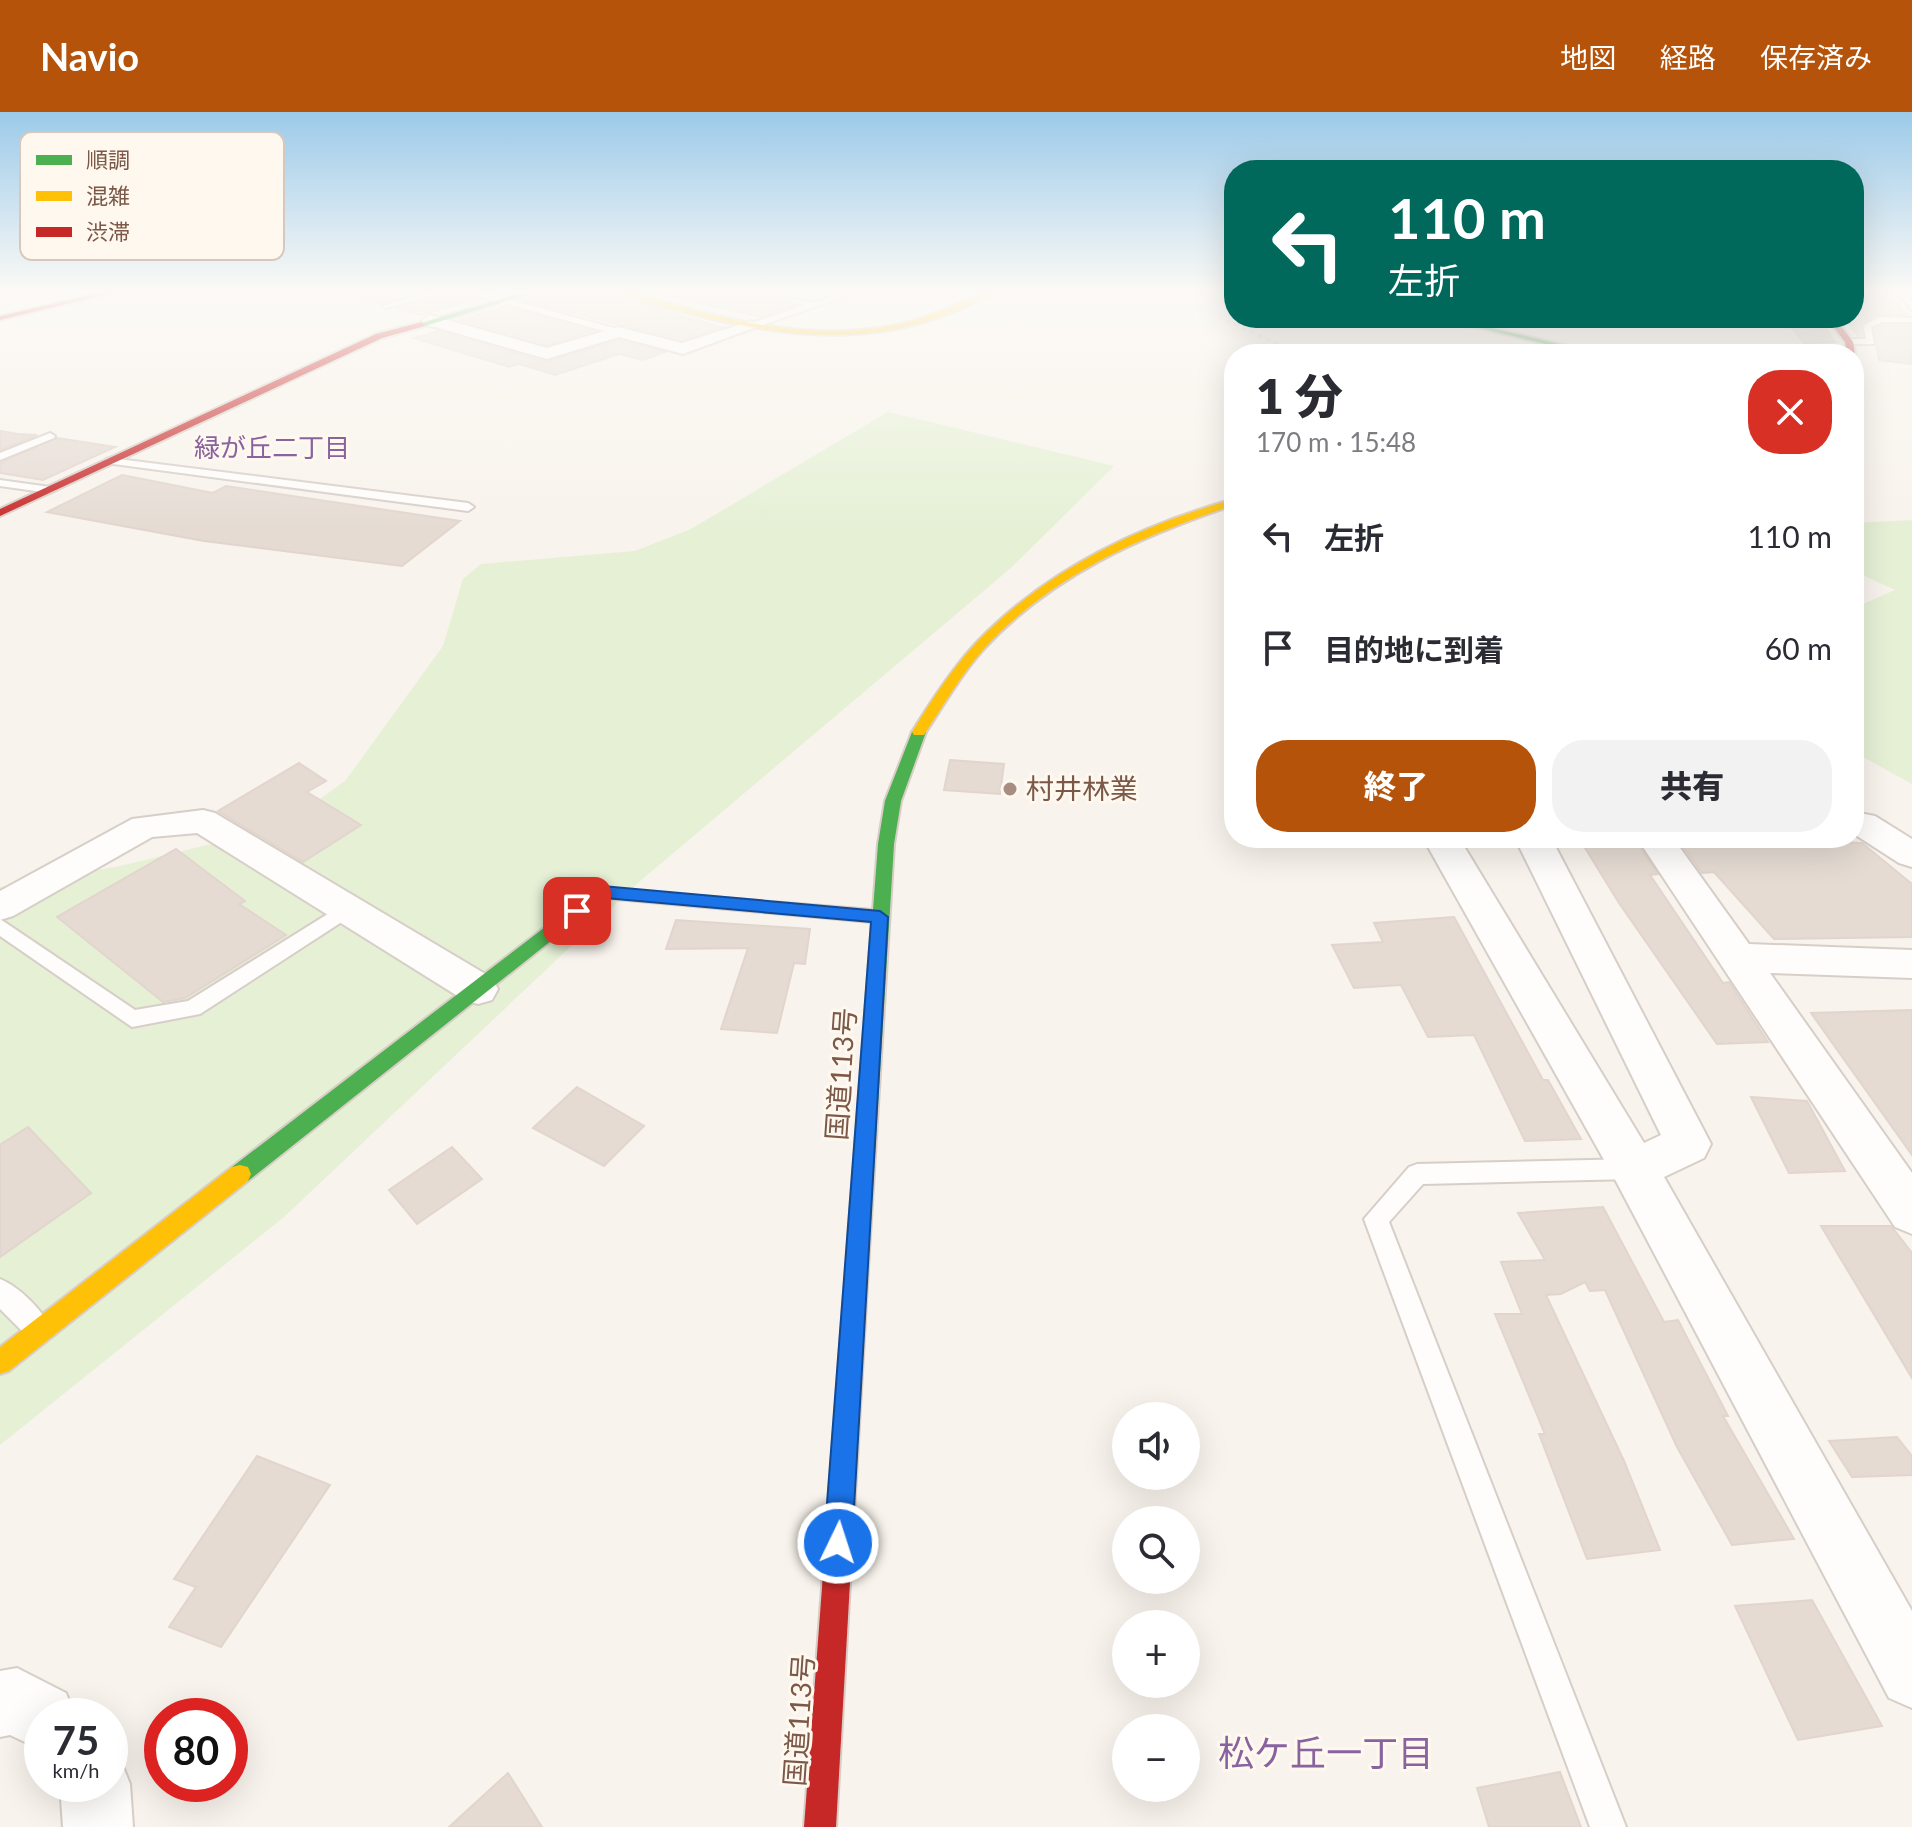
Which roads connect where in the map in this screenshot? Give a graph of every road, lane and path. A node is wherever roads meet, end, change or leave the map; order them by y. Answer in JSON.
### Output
{"nodes":[{"id":1,"x":303,"y":370,"type":"edge"},
{"id":2,"x":50,"y":436,"type":"dead end"},
{"id":3,"x":0,"y":457,"type":"edge"},
{"id":4,"x":110,"y":461,"type":"junction"},
{"id":5,"x":0,"y":483,"type":"edge"},
{"id":6,"x":50,"y":490,"type":"junction"},
{"id":7,"x":1224,"y":505,"type":"edge"},
{"id":8,"x":468,"y":507,"type":"dead end"},
{"id":9,"x":0,"y":513,"type":"edge"},
{"id":10,"x":1864,"y":826,"type":"edge"},
{"id":11,"x":1447,"y":848,"type":"edge"},
{"id":12,"x":1538,"y":848,"type":"edge"},
{"id":13,"x":1662,"y":848,"type":"edge"},
{"id":14,"x":1912,"y":855,"type":"edge"},
{"id":15,"x":0,"y":907,"type":"edge"},
{"id":16,"x":347,"y":909,"type":"junction"},
{"id":17,"x":880,"y":917,"type":"junction"},
{"id":18,"x":0,"y":926,"type":"edge"},
{"id":19,"x":1738,"y":958,"type":"junction"},
{"id":20,"x":1912,"y":964,"type":"edge"},
{"id":21,"x":478,"y":989,"type":"junction"},
{"id":22,"x":1896,"y":1166,"type":"edge"},
{"id":23,"x":1634,"y":1169,"type":"junction"},
{"id":24,"x":1912,"y":1212,"type":"edge"},
{"id":25,"x":0,"y":1291,"type":"edge"},
{"id":26,"x":40,"y":1331,"type":"junction"},
{"id":27,"x":0,"y":1362,"type":"edge"},
{"id":28,"x":1912,"y":1675,"type":"edge"},
{"id":29,"x":0,"y":1704,"type":"edge"},
{"id":30,"x":24,"y":1705,"type":"edge"},
{"id":31,"x":96,"y":1802,"type":"edge"},
{"id":32,"x":98,"y":1827,"type":"edge"},
{"id":33,"x":820,"y":1827,"type":"edge"},
{"id":34,"x":1608,"y":1827,"type":"edge"}],
"edges":[{"from":1,"to":4,"type":"main road"},
{"from":2,"to":3,"type":"lane"},
{"from":4,"to":6,"type":"main road"},
{"from":4,"to":8,"type":"lane"},
{"from":5,"to":6,"type":"lane"},
{"from":6,"to":9,"type":"main road"},
{"from":7,"to":17,"type":"main road","name":"国道113号"},
{"from":10,"to":14,"type":"street"},
{"from":11,"to":23,"type":"street"},
{"from":12,"to":23,"type":"street"},
{"from":13,"to":19,"type":"street"},
{"from":15,"to":16,"type":"street"},
{"from":16,"to":18,"type":"lane"},
{"from":16,"to":21,"type":"street"},
{"from":17,"to":21,"type":"main road"},
{"from":17,"to":33,"type":"main road","name":"国道113号"},
{"from":19,"to":20,"type":"street"},
{"from":19,"to":22,"type":"street"},
{"from":21,"to":26,"type":"main road"},
{"from":22,"to":24,"type":"street"},
{"from":23,"to":28,"type":"street"},
{"from":23,"to":34,"type":"lane"},
{"from":25,"to":26,"type":"lane"},
{"from":26,"to":27,"type":"main road"},
{"from":29,"to":30,"type":"street"},
{"from":31,"to":32,"type":"street"}]}
